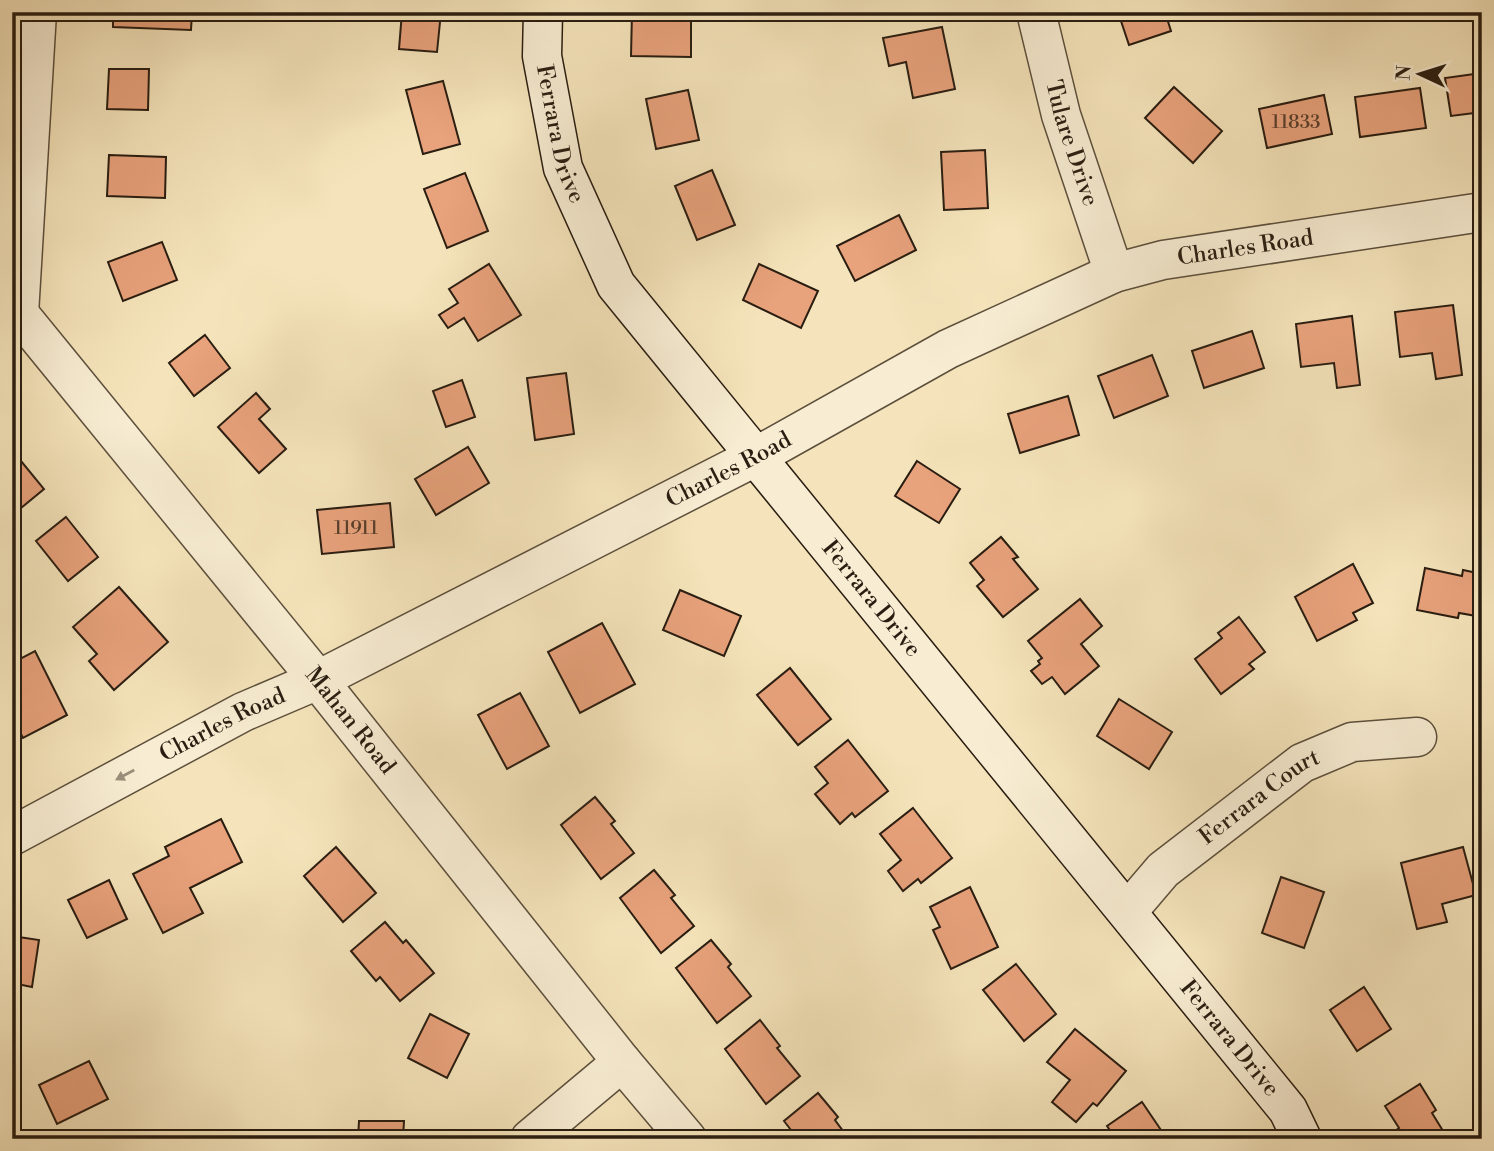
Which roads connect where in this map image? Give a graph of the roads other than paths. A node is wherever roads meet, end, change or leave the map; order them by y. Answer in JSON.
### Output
{"nodes":[{"id":1,"x":37,"y":12,"type":"edge"},
{"id":2,"x":543,"y":12,"type":"edge"},
{"id":3,"x":1036,"y":12,"type":"edge"},
{"id":4,"x":24,"y":67,"type":"edge"},
{"id":5,"x":1482,"y":212,"type":"edge"},
{"id":6,"x":1114,"y":273,"type":"junction"},
{"id":7,"x":16,"y":309,"type":"edge"},
{"id":8,"x":757,"y":456,"type":"junction"},
{"id":9,"x":318,"y":680,"type":"junction"},
{"id":10,"x":1417,"y":737,"type":"dead end"},
{"id":11,"x":12,"y":836,"type":"edge"},
{"id":12,"x":1128,"y":911,"type":"junction"},
{"id":13,"x":622,"y":1062,"type":"junction"},
{"id":14,"x":530,"y":1139,"type":"edge"},
{"id":15,"x":687,"y":1139,"type":"edge"},
{"id":16,"x":1303,"y":1139,"type":"edge"}],
"edges":[{"from":1,"to":4,"type":"street"},
{"from":2,"to":8,"type":"street","name":"Ferrara Drive"},
{"from":3,"to":6,"type":"street","name":"Tulare Drive"},
{"from":4,"to":7,"type":"street"},
{"from":5,"to":6,"type":"street","name":"Charles Road"},
{"from":6,"to":8,"type":"street","name":"Charles Road"},
{"from":7,"to":9,"type":"street","name":"Mahan Road"},
{"from":8,"to":9,"type":"street","name":"Charles Road"},
{"from":8,"to":12,"type":"street","name":"Ferrara Drive"},
{"from":9,"to":11,"type":"street","name":"Charles Road","one_way":true},
{"from":9,"to":13,"type":"street","name":"Mahan Road"},
{"from":10,"to":12,"type":"street","name":"Ferrara Court"},
{"from":12,"to":16,"type":"street","name":"Ferrara Drive"},
{"from":13,"to":14,"type":"street"},
{"from":13,"to":15,"type":"street","name":"Mahan Road"}]}
